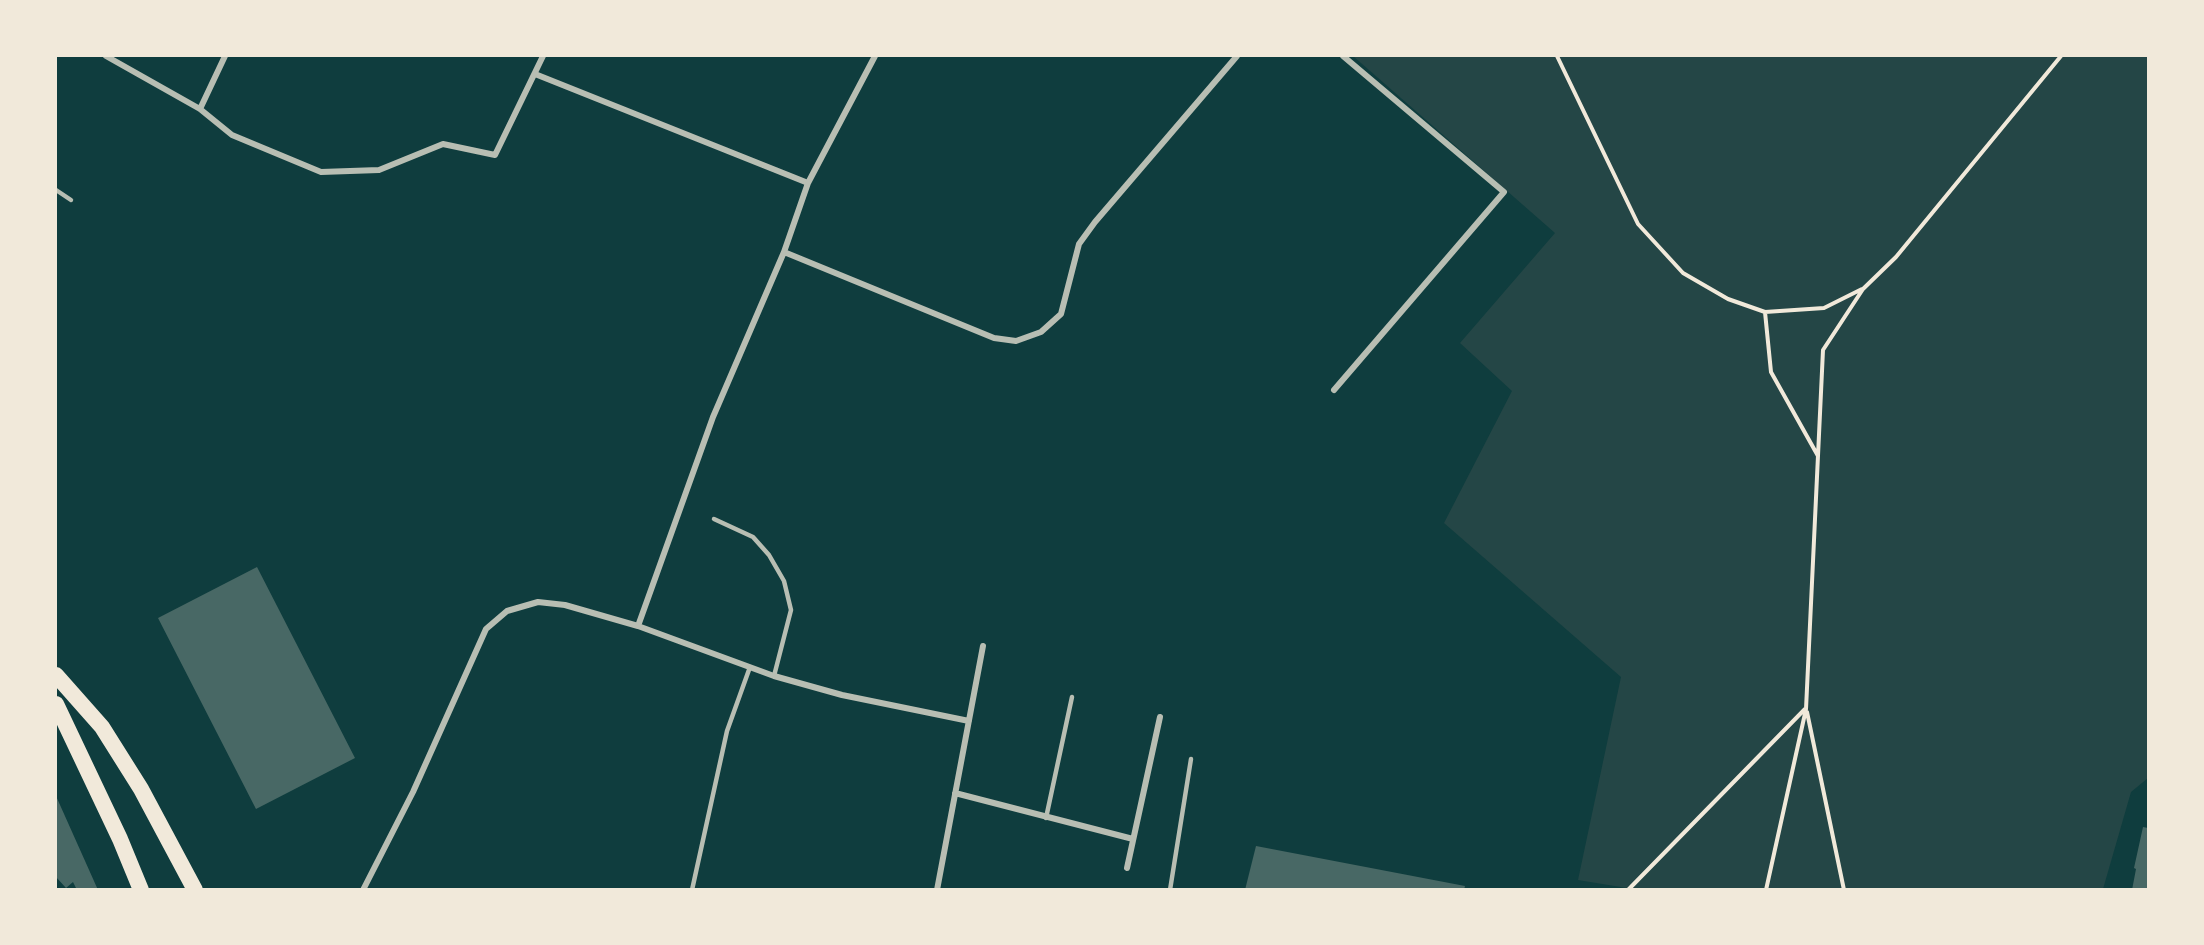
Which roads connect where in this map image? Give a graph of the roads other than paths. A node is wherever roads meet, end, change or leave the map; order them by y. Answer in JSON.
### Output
{"nodes":[{"id":1,"x":106,"y":56,"type":"edge"},
{"id":2,"x":225,"y":56,"type":"edge"},
{"id":3,"x":543,"y":56,"type":"edge"},
{"id":4,"x":875,"y":56,"type":"edge"},
{"id":5,"x":1237,"y":56,"type":"edge"},
{"id":6,"x":1343,"y":56,"type":"edge"},
{"id":7,"x":535,"y":74,"type":"junction"},
{"id":8,"x":200,"y":109,"type":"junction"},
{"id":9,"x":808,"y":183,"type":"junction"},
{"id":10,"x":56,"y":190,"type":"edge"},
{"id":11,"x":71,"y":200,"type":"dead end"},
{"id":12,"x":784,"y":252,"type":"junction"},
{"id":13,"x":1334,"y":390,"type":"dead end"},
{"id":14,"x":714,"y":519,"type":"dead end"},
{"id":15,"x":638,"y":626,"type":"junction"},
{"id":16,"x":983,"y":645,"type":"dead end"},
{"id":17,"x":750,"y":667,"type":"junction"},
{"id":18,"x":56,"y":675,"type":"edge"},
{"id":19,"x":774,"y":676,"type":"junction"},
{"id":20,"x":1072,"y":697,"type":"dead end"},
{"id":21,"x":56,"y":705,"type":"edge"},
{"id":22,"x":1160,"y":717,"type":"dead end"},
{"id":23,"x":969,"y":721,"type":"junction"},
{"id":24,"x":1191,"y":759,"type":"dead end"},
{"id":25,"x":955,"y":793,"type":"junction"},
{"id":26,"x":1046,"y":818,"type":"junction"},
{"id":27,"x":1133,"y":839,"type":"junction"},
{"id":28,"x":1127,"y":868,"type":"dead end"},
{"id":29,"x":141,"y":890,"type":"edge"},
{"id":30,"x":195,"y":890,"type":"edge"},
{"id":31,"x":363,"y":890,"type":"edge"},
{"id":32,"x":692,"y":890,"type":"edge"},
{"id":33,"x":937,"y":890,"type":"edge"},
{"id":34,"x":1170,"y":890,"type":"edge"}],
"edges":[{"from":1,"to":8,"type":"street"},
{"from":2,"to":8,"type":"street"},
{"from":3,"to":7,"type":"street"},
{"from":4,"to":9,"type":"street"},
{"from":5,"to":12,"type":"street"},
{"from":6,"to":13,"type":"street"},
{"from":7,"to":8,"type":"street"},
{"from":7,"to":9,"type":"street"},
{"from":9,"to":12,"type":"street"},
{"from":10,"to":11,"type":"lane"},
{"from":12,"to":15,"type":"street"},
{"from":14,"to":19,"type":"lane"},
{"from":15,"to":17,"type":"street"},
{"from":15,"to":31,"type":"street"},
{"from":16,"to":23,"type":"street"},
{"from":17,"to":19,"type":"street"},
{"from":17,"to":32,"type":"lane"},
{"from":18,"to":30,"type":"highway"},
{"from":19,"to":23,"type":"street"},
{"from":20,"to":26,"type":"lane"},
{"from":21,"to":29,"type":"highway"},
{"from":22,"to":27,"type":"street"},
{"from":23,"to":25,"type":"street"},
{"from":24,"to":34,"type":"lane"},
{"from":25,"to":26,"type":"street"},
{"from":25,"to":33,"type":"street"},
{"from":26,"to":27,"type":"street"},
{"from":27,"to":28,"type":"street"}]}
